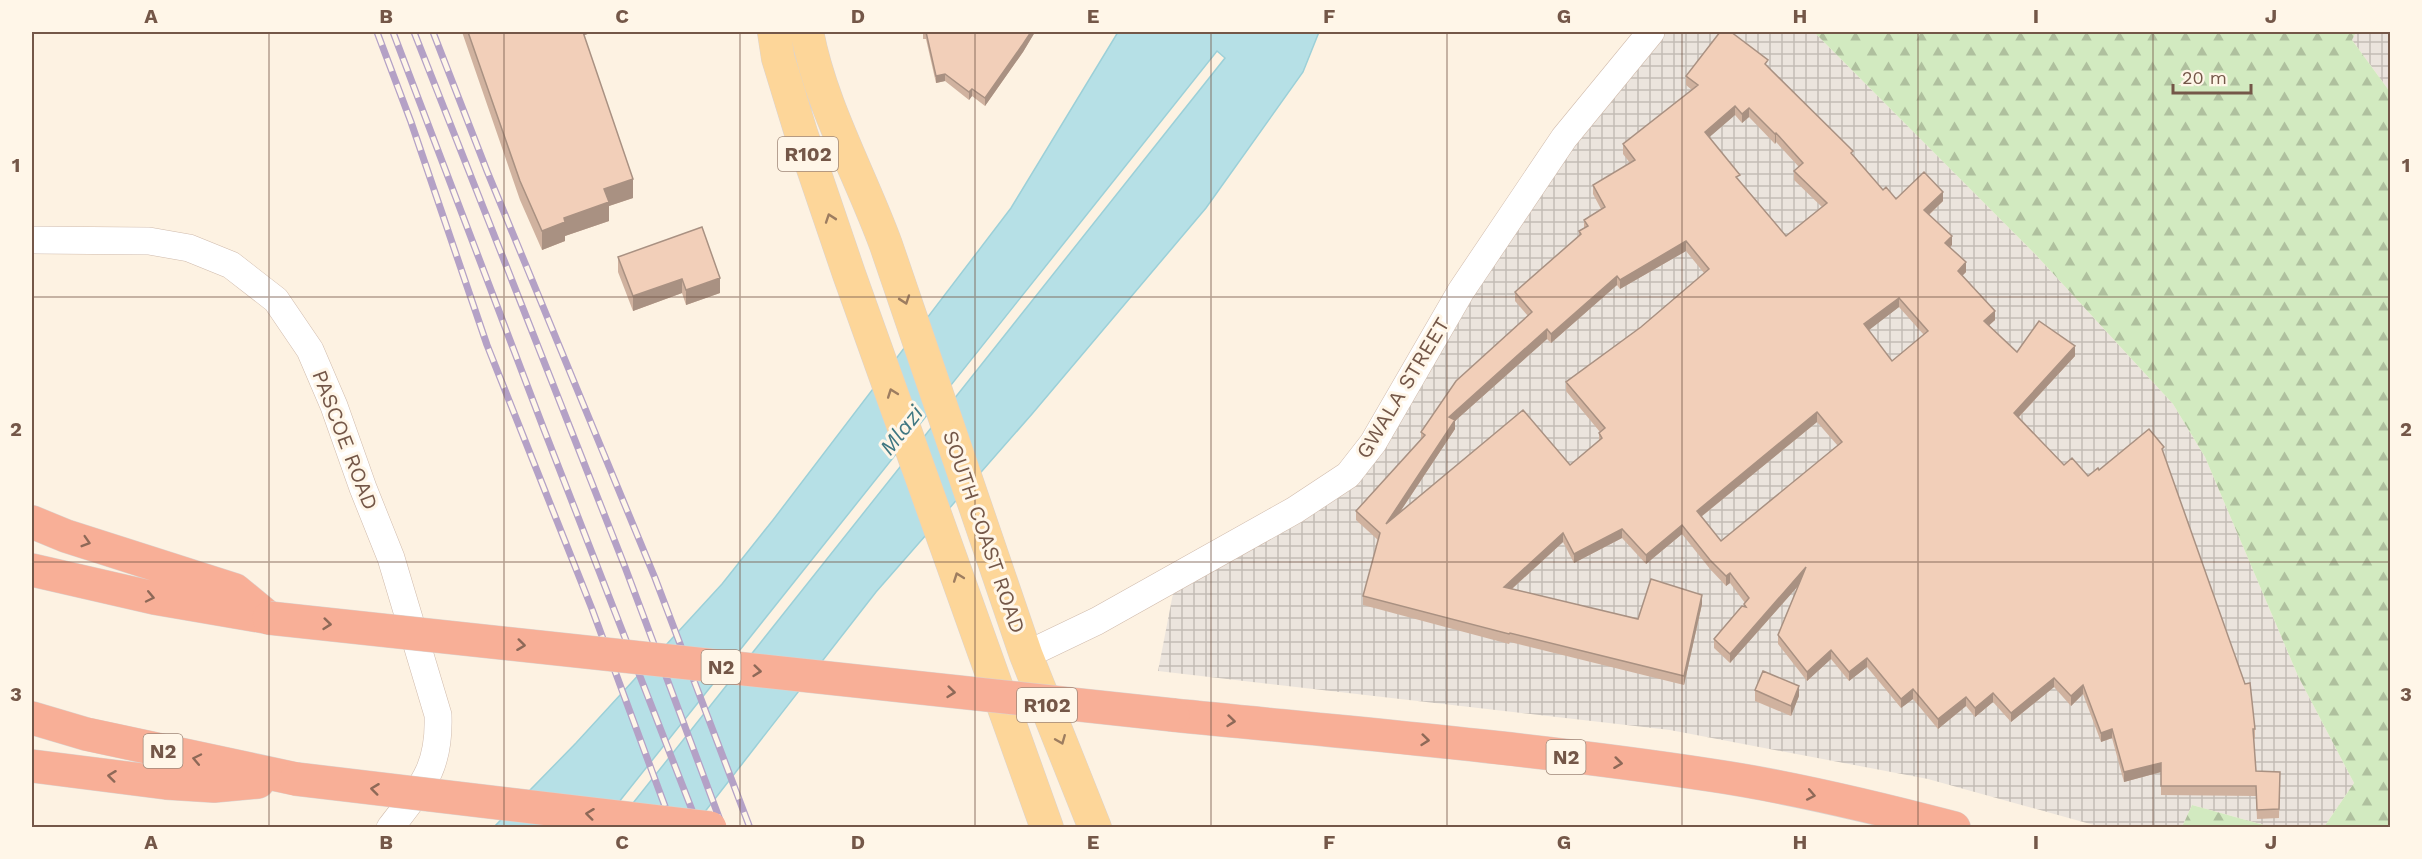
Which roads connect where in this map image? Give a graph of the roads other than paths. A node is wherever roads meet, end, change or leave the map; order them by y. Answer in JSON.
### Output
{"nodes":[{"id":1,"x":807,"y":32,"type":"edge"},
{"id":2,"x":823,"y":32,"type":"edge"},
{"id":3,"x":1652,"y":32,"type":"edge"},
{"id":4,"x":775,"y":40,"type":"edge"},
{"id":5,"x":869,"y":199,"type":"junction"},
{"id":6,"x":32,"y":240,"type":"edge"},
{"id":7,"x":32,"y":522,"type":"edge"},
{"id":8,"x":32,"y":570,"type":"edge"},
{"id":9,"x":269,"y":618,"type":"junction"},
{"id":10,"x":1026,"y":655,"type":"junction"},
{"id":11,"x":32,"y":718,"type":"edge"},
{"id":12,"x":32,"y":766,"type":"edge"},
{"id":13,"x":296,"y":779,"type":"junction"},
{"id":14,"x":390,"y":828,"type":"edge"},
{"id":15,"x":710,"y":828,"type":"edge"},
{"id":16,"x":1047,"y":828,"type":"edge"},
{"id":17,"x":1095,"y":828,"type":"edge"},
{"id":18,"x":1954,"y":828,"type":"edge"}],
"edges":[{"from":1,"to":5,"type":"main road","name":"SOUTH COAST ROAD","number":"R102"},
{"from":2,"to":5,"type":"main road"},
{"from":3,"to":10,"type":"street","name":"GWALA STREET"},
{"from":16,"to":4,"type":"main road","name":"SOUTH COAST ROAD","number":"R102","one_way":true},
{"from":5,"to":10,"type":"main road","name":"SOUTH COAST ROAD","number":"R102","one_way":true},
{"from":6,"to":14,"type":"street","name":"PASCOE ROAD"},
{"from":7,"to":9,"type":"highway","one_way":true},
{"from":8,"to":9,"type":"highway","number":"N2","one_way":true},
{"from":9,"to":18,"type":"highway","number":"N2","one_way":true,"bridge":true},
{"from":10,"to":17,"type":"main road","name":"SOUTH COAST ROAD","number":"R102","one_way":true},
{"from":13,"to":11,"type":"highway","number":"N2","one_way":true},
{"from":13,"to":12,"type":"highway","one_way":true},
{"from":15,"to":13,"type":"highway","number":"N2","one_way":true,"bridge":true}]}
